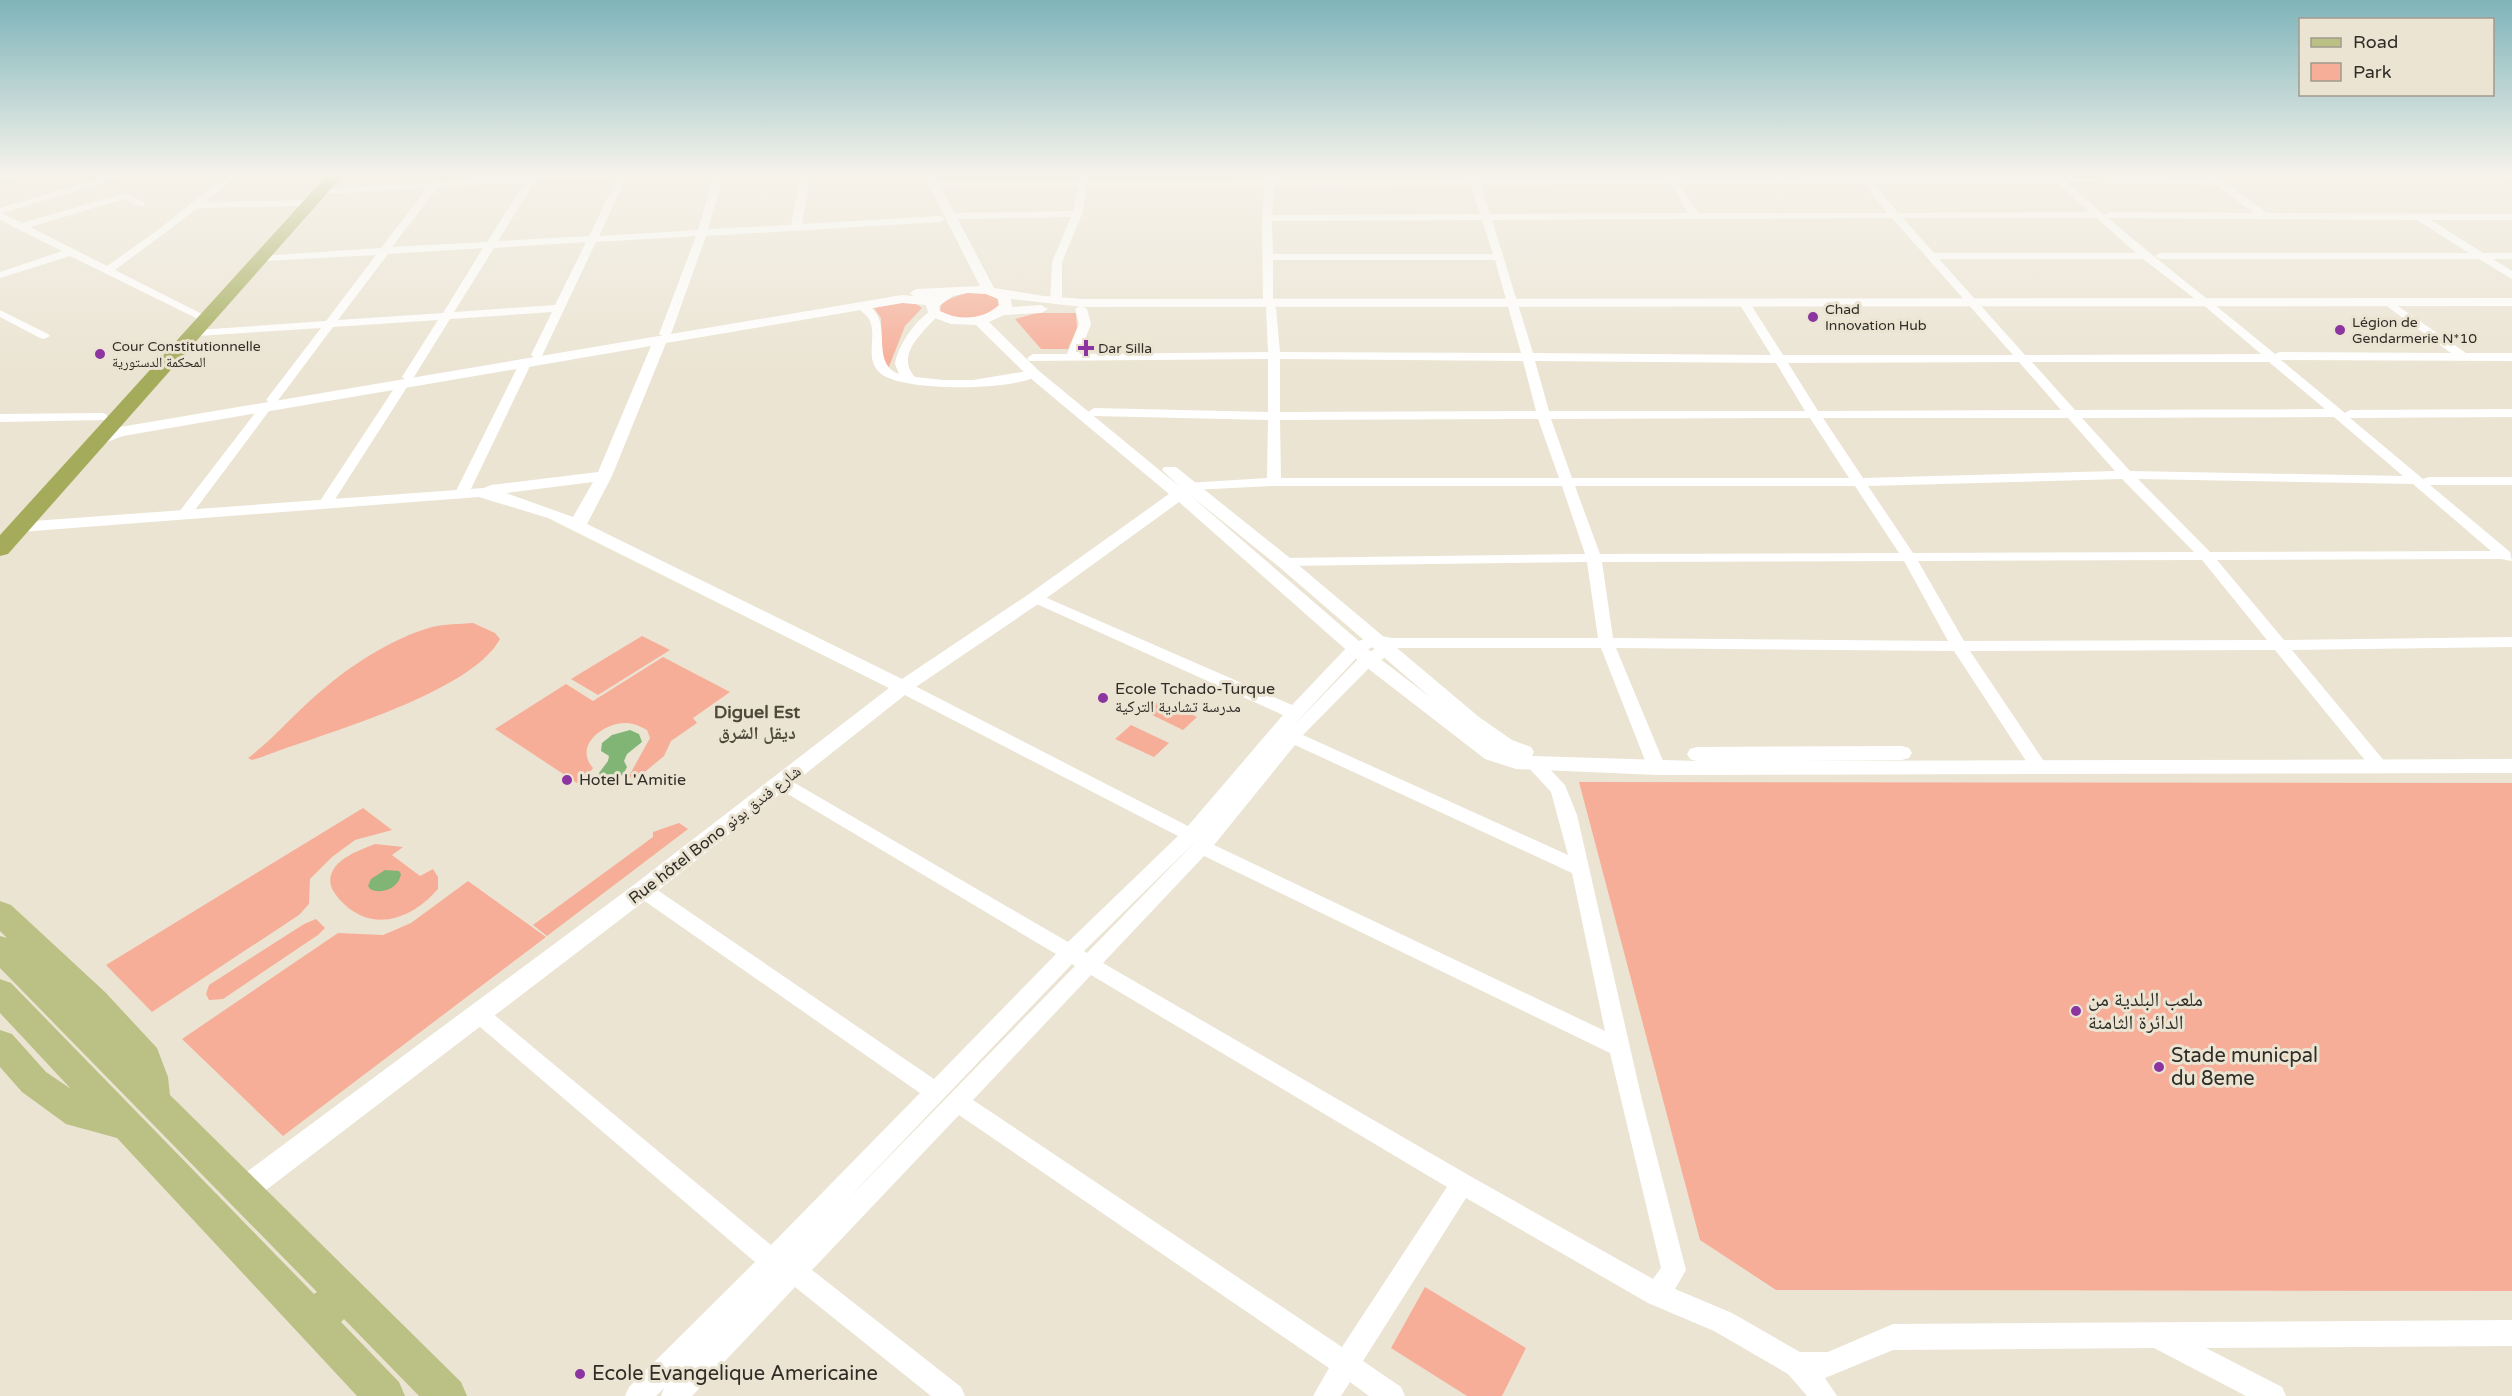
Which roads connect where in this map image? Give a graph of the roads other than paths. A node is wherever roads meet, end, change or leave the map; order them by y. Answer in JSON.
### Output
{"nodes":[{"id":1,"x":47,"y":239,"type":"edge"},
{"id":2,"x":152,"y":239,"type":"edge"},
{"id":3,"x":271,"y":239,"type":"edge"},
{"id":4,"x":279,"y":239,"type":"edge"},
{"id":5,"x":395,"y":239,"type":"edge"},
{"id":6,"x":493,"y":239,"type":"edge"},
{"id":7,"x":591,"y":239,"type":"edge"},
{"id":8,"x":593,"y":239,"type":"edge"},
{"id":9,"x":700,"y":239,"type":"edge"},
{"id":10,"x":954,"y":239,"type":"edge"},
{"id":11,"x":959,"y":239,"type":"edge"},
{"id":12,"x":1067,"y":239,"type":"edge"},
{"id":13,"x":1268,"y":239,"type":"edge"},
{"id":14,"x":1491,"y":239,"type":"edge"},
{"id":15,"x":1915,"y":239,"type":"edge"},
{"id":16,"x":2129,"y":239,"type":"edge"},
{"id":17,"x":2137,"y":239,"type":"edge"},
{"id":18,"x":2454,"y":239,"type":"edge"},
{"id":19,"x":489,"y":246,"type":"junction"},
{"id":20,"x":71,"y":252,"type":"junction"},
{"id":21,"x":385,"y":252,"type":"junction"},
{"id":22,"x":1931,"y":256,"type":"junction"},
{"id":23,"x":2146,"y":256,"type":"junction"},
{"id":24,"x":2160,"y":256,"type":"junction"},
{"id":25,"x":2480,"y":256,"type":"junction"},
{"id":26,"x":2512,"y":256,"type":"edge"},
{"id":27,"x":1268,"y":257,"type":"junction"},
{"id":28,"x":1497,"y":257,"type":"junction"},
{"id":29,"x":264,"y":258,"type":"junction"},
{"id":30,"x":107,"y":271,"type":"junction"},
{"id":31,"x":0,"y":274,"type":"edge"},
{"id":32,"x":2512,"y":276,"type":"edge"},
{"id":33,"x":968,"y":289,"type":"junction"},
{"id":34,"x":993,"y":291,"type":"junction"},
{"id":35,"x":952,"y":292,"type":"junction"},
{"id":36,"x":1056,"y":301,"type":"junction"},
{"id":37,"x":2512,"y":303,"type":"edge"},
{"id":38,"x":1514,"y":304,"type":"junction"},
{"id":39,"x":2213,"y":304,"type":"junction"},
{"id":40,"x":1746,"y":305,"type":"junction"},
{"id":41,"x":1973,"y":305,"type":"junction"},
{"id":42,"x":2392,"y":305,"type":"junction"},
{"id":43,"x":862,"y":306,"type":"junction"},
{"id":44,"x":1270,"y":306,"type":"junction"},
{"id":45,"x":934,"y":307,"type":"junction"},
{"id":46,"x":560,"y":308,"type":"junction"},
{"id":47,"x":1081,"y":309,"type":"junction"},
{"id":48,"x":0,"y":313,"type":"edge"},
{"id":49,"x":991,"y":316,"type":"junction"},
{"id":50,"x":445,"y":318,"type":"junction"},
{"id":51,"x":197,"y":325,"type":"junction"},
{"id":52,"x":328,"y":325,"type":"junction"},
{"id":53,"x":44,"y":336,"type":"dead end"},
{"id":54,"x":662,"y":338,"type":"junction"},
{"id":55,"x":537,"y":355,"type":"junction"},
{"id":56,"x":1274,"y":355,"type":"junction"},
{"id":57,"x":2020,"y":357,"type":"junction"},
{"id":58,"x":2276,"y":357,"type":"junction"},
{"id":59,"x":2464,"y":357,"type":"junction"},
{"id":60,"x":2512,"y":357,"type":"edge"},
{"id":61,"x":1033,"y":358,"type":"junction"},
{"id":62,"x":1071,"y":358,"type":"junction"},
{"id":63,"x":1527,"y":358,"type":"junction"},
{"id":64,"x":1780,"y":359,"type":"junction"},
{"id":65,"x":525,"y":364,"type":"junction"},
{"id":66,"x":1034,"y":374,"type":"junction"},
{"id":67,"x":405,"y":380,"type":"junction"},
{"id":68,"x":911,"y":380,"type":"junction"},
{"id":69,"x":269,"y":404,"type":"junction"},
{"id":70,"x":1094,"y":412,"type":"junction"},
{"id":71,"x":2069,"y":412,"type":"junction"},
{"id":72,"x":1813,"y":413,"type":"junction"},
{"id":73,"x":2343,"y":413,"type":"junction"},
{"id":74,"x":2512,"y":413,"type":"edge"},
{"id":75,"x":1543,"y":414,"type":"junction"},
{"id":76,"x":1274,"y":416,"type":"junction"},
{"id":77,"x":109,"y":417,"type":"junction"},
{"id":78,"x":0,"y":418,"type":"edge"},
{"id":79,"x":96,"y":441,"type":"junction"},
{"id":80,"x":2126,"y":475,"type":"junction"},
{"id":81,"x":604,"y":476,"type":"junction"},
{"id":82,"x":2414,"y":480,"type":"junction"},
{"id":83,"x":1567,"y":481,"type":"junction"},
{"id":84,"x":2429,"y":481,"type":"junction"},
{"id":85,"x":2512,"y":481,"type":"edge"},
{"id":86,"x":1274,"y":482,"type":"junction"},
{"id":87,"x":1859,"y":482,"type":"junction"},
{"id":88,"x":1186,"y":490,"type":"junction"},
{"id":89,"x":470,"y":492,"type":"junction"},
{"id":90,"x":325,"y":504,"type":"junction"},
{"id":91,"x":184,"y":515,"type":"junction"},
{"id":92,"x":577,"y":525,"type":"junction"},
{"id":93,"x":20,"y":527,"type":"junction"},
{"id":94,"x":0,"y":528,"type":"edge"},
{"id":95,"x":0,"y":549,"type":"edge"},
{"id":96,"x":2205,"y":555,"type":"junction"},
{"id":97,"x":2510,"y":555,"type":"edge"},
{"id":98,"x":1908,"y":556,"type":"junction"},
{"id":99,"x":1594,"y":558,"type":"junction"},
{"id":100,"x":1284,"y":562,"type":"junction"},
{"id":101,"x":1035,"y":598,"type":"junction"},
{"id":102,"x":1606,"y":642,"type":"junction"},
{"id":103,"x":2512,"y":642,"type":"edge"},
{"id":104,"x":1959,"y":646,"type":"junction"},
{"id":105,"x":2280,"y":646,"type":"junction"},
{"id":106,"x":1376,"y":648,"type":"junction"},
{"id":107,"x":903,"y":687,"type":"junction"},
{"id":108,"x":1294,"y":713,"type":"junction"},
{"id":109,"x":1292,"y":737,"type":"junction"},
{"id":110,"x":2512,"y":754,"type":"edge"},
{"id":111,"x":2033,"y":760,"type":"junction"},
{"id":112,"x":2373,"y":760,"type":"junction"},
{"id":113,"x":1653,"y":761,"type":"junction"},
{"id":114,"x":1534,"y":763,"type":"junction"},
{"id":115,"x":2512,"y":766,"type":"edge"},
{"id":116,"x":782,"y":783,"type":"junction"},
{"id":117,"x":1196,"y":841,"type":"junction"},
{"id":118,"x":1581,"y":869,"type":"junction"},
{"id":119,"x":643,"y":890,"type":"junction"},
{"id":120,"x":0,"y":913,"type":"edge"},
{"id":121,"x":0,"y":948,"type":"edge"},
{"id":122,"x":1071,"y":952,"type":"junction"},
{"id":123,"x":1089,"y":964,"type":"junction"},
{"id":124,"x":0,"y":992,"type":"edge"},
{"id":125,"x":479,"y":1014,"type":"junction"},
{"id":126,"x":58,"y":1029,"type":"junction"},
{"id":127,"x":0,"y":1044,"type":"edge"},
{"id":128,"x":1618,"y":1047,"type":"junction"},
{"id":129,"x":935,"y":1092,"type":"junction"},
{"id":130,"x":153,"y":1100,"type":"junction"},
{"id":131,"x":958,"y":1102,"type":"junction"},
{"id":132,"x":126,"y":1126,"type":"junction"},
{"id":133,"x":1462,"y":1184,"type":"junction"},
{"id":134,"x":243,"y":1191,"type":"junction"},
{"id":135,"x":783,"y":1266,"type":"junction"},
{"id":136,"x":346,"y":1294,"type":"junction"},
{"id":137,"x":1657,"y":1294,"type":"junction"},
{"id":138,"x":312,"y":1320,"type":"junction"},
{"id":139,"x":2512,"y":1333,"type":"edge"},
{"id":140,"x":2158,"y":1336,"type":"junction"},
{"id":141,"x":1346,"y":1364,"type":"junction"},
{"id":142,"x":1797,"y":1365,"type":"junction"},
{"id":143,"x":385,"y":1396,"type":"edge"},
{"id":144,"x":447,"y":1396,"type":"edge"},
{"id":145,"x":638,"y":1396,"type":"edge"},
{"id":146,"x":674,"y":1396,"type":"edge"},
{"id":147,"x":952,"y":1396,"type":"edge"},
{"id":148,"x":1326,"y":1396,"type":"edge"},
{"id":149,"x":1392,"y":1396,"type":"edge"},
{"id":150,"x":1824,"y":1396,"type":"edge"},
{"id":151,"x":2273,"y":1396,"type":"edge"}],
"edges":[{"from":1,"to":20,"type":"street"},
{"from":2,"to":30,"type":"street"},
{"from":3,"to":51,"type":"highway"},
{"from":4,"to":29,"type":"highway"},
{"from":5,"to":21,"type":"street"},
{"from":6,"to":19,"type":"street"},
{"from":7,"to":19,"type":"street"},
{"from":8,"to":46,"type":"street"},
{"from":9,"to":54,"type":"street"},
{"from":10,"to":33,"type":"street"},
{"from":11,"to":34,"type":"street"},
{"from":12,"to":36,"type":"street"},
{"from":13,"to":27,"type":"street"},
{"from":14,"to":28,"type":"street"},
{"from":15,"to":22,"type":"street"},
{"from":16,"to":23,"type":"street"},
{"from":17,"to":24,"type":"street"},
{"from":18,"to":25,"type":"street"},
{"from":19,"to":21,"type":"street"},
{"from":19,"to":50,"type":"street"},
{"from":20,"to":30,"type":"street"},
{"from":20,"to":31,"type":"street"},
{"from":21,"to":29,"type":"street"},
{"from":21,"to":52,"type":"street"},
{"from":22,"to":23,"type":"street"},
{"from":22,"to":41,"type":"street"},
{"from":23,"to":39,"type":"street"},
{"from":24,"to":25,"type":"street"},
{"from":24,"to":39,"type":"street"},
{"from":25,"to":26,"type":"street"},
{"from":25,"to":32,"type":"street"},
{"from":27,"to":28,"type":"street"},
{"from":27,"to":44,"type":"street"},
{"from":28,"to":38,"type":"street"},
{"from":29,"to":51,"type":"highway"},
{"from":30,"to":51,"type":"street"},
{"from":33,"to":34,"type":"street"},
{"from":33,"to":35,"type":"street"},
{"from":34,"to":36,"type":"street"},
{"from":34,"to":49,"type":"street"},
{"from":35,"to":45,"type":"street"},
{"from":35,"to":54,"type":"street"},
{"from":36,"to":44,"type":"street"},
{"from":37,"to":39,"type":"street"},
{"from":37,"to":42,"type":"street"},
{"from":38,"to":40,"type":"street"},
{"from":38,"to":41,"type":"street"},
{"from":38,"to":44,"type":"street"},
{"from":38,"to":63,"type":"street"},
{"from":39,"to":41,"type":"street"},
{"from":39,"to":42,"type":"street"},
{"from":39,"to":58,"type":"street"},
{"from":40,"to":41,"type":"street"},
{"from":40,"to":64,"type":"street"},
{"from":41,"to":57,"type":"street"},
{"from":42,"to":59,"type":"street"},
{"from":43,"to":45,"type":"street"},
{"from":43,"to":54,"type":"street"},
{"from":43,"to":68,"type":"street"},
{"from":44,"to":47,"type":"street"},
{"from":44,"to":56,"type":"street"},
{"from":45,"to":49,"type":"street"},
{"from":45,"to":68,"type":"street"},
{"from":46,"to":50,"type":"street"},
{"from":46,"to":55,"type":"street"},
{"from":47,"to":49,"type":"street"},
{"from":47,"to":62,"type":"street"},
{"from":48,"to":53,"type":"street"},
{"from":49,"to":61,"type":"street"},
{"from":49,"to":66,"type":"street"},
{"from":50,"to":52,"type":"street"},
{"from":50,"to":67,"type":"street"},
{"from":51,"to":52,"type":"street"},
{"from":51,"to":77,"type":"highway"},
{"from":52,"to":69,"type":"street"},
{"from":54,"to":55,"type":"street"},
{"from":54,"to":65,"type":"street"},
{"from":54,"to":81,"type":"street"},
{"from":55,"to":67,"type":"street"},
{"from":56,"to":62,"type":"street"},
{"from":56,"to":63,"type":"street"},
{"from":56,"to":76,"type":"street"},
{"from":57,"to":58,"type":"street"},
{"from":57,"to":64,"type":"street"},
{"from":57,"to":71,"type":"street"},
{"from":58,"to":59,"type":"street"},
{"from":58,"to":73,"type":"street"},
{"from":59,"to":60,"type":"street"},
{"from":61,"to":62,"type":"street"},
{"from":61,"to":70,"type":"street"},
{"from":63,"to":64,"type":"street"},
{"from":63,"to":75,"type":"street"},
{"from":64,"to":72,"type":"street"},
{"from":65,"to":67,"type":"street"},
{"from":65,"to":89,"type":"street"},
{"from":66,"to":68,"type":"street"},
{"from":66,"to":88,"type":"street"},
{"from":67,"to":69,"type":"street"},
{"from":67,"to":90,"type":"street"},
{"from":69,"to":77,"type":"street"},
{"from":69,"to":79,"type":"street"},
{"from":69,"to":91,"type":"street"},
{"from":70,"to":76,"type":"street"},
{"from":70,"to":88,"type":"street"},
{"from":71,"to":72,"type":"street"},
{"from":71,"to":73,"type":"street"},
{"from":71,"to":80,"type":"street"},
{"from":72,"to":75,"type":"street"},
{"from":72,"to":87,"type":"street"},
{"from":73,"to":74,"type":"street"},
{"from":73,"to":82,"type":"street"},
{"from":73,"to":84,"type":"street"},
{"from":75,"to":76,"type":"street"},
{"from":75,"to":83,"type":"street"},
{"from":76,"to":86,"type":"street"},
{"from":77,"to":78,"type":"street"},
{"from":77,"to":79,"type":"highway"},
{"from":77,"to":94,"type":"highway"},
{"from":79,"to":93,"type":"highway"},
{"from":80,"to":82,"type":"street"},
{"from":80,"to":87,"type":"street"},
{"from":80,"to":96,"type":"street"},
{"from":81,"to":89,"type":"street"},
{"from":81,"to":92,"type":"street"},
{"from":82,"to":97,"type":"street"},
{"from":83,"to":86,"type":"street"},
{"from":83,"to":87,"type":"street"},
{"from":83,"to":99,"type":"street"},
{"from":84,"to":85,"type":"street"},
{"from":84,"to":97,"type":"street"},
{"from":86,"to":88,"type":"street"},
{"from":87,"to":98,"type":"street"},
{"from":88,"to":100,"type":"street"},
{"from":88,"to":101,"type":"street","name":"Rue hôtel Bono شارع فندق بونو"},
{"from":88,"to":106,"type":"street"},
{"from":89,"to":90,"type":"street"},
{"from":89,"to":92,"type":"street"},
{"from":90,"to":91,"type":"street"},
{"from":91,"to":93,"type":"street"},
{"from":92,"to":107,"type":"street"},
{"from":93,"to":95,"type":"highway"},
{"from":96,"to":97,"type":"street"},
{"from":96,"to":98,"type":"street"},
{"from":96,"to":105,"type":"street"},
{"from":98,"to":99,"type":"street"},
{"from":98,"to":104,"type":"street"},
{"from":99,"to":100,"type":"street"},
{"from":99,"to":102,"type":"street"},
{"from":100,"to":106,"type":"street"},
{"from":101,"to":107,"type":"street","name":"Rue hôtel Bono شارع فندق بونو"},
{"from":101,"to":108,"type":"street"},
{"from":102,"to":104,"type":"street"},
{"from":102,"to":106,"type":"street"},
{"from":102,"to":113,"type":"street"},
{"from":103,"to":105,"type":"street"},
{"from":104,"to":105,"type":"street"},
{"from":104,"to":111,"type":"street"},
{"from":105,"to":112,"type":"street"},
{"from":106,"to":108,"type":"street"},
{"from":106,"to":109,"type":"street"},
{"from":106,"to":113,"type":"street"},
{"from":106,"to":114,"type":"street"},
{"from":107,"to":116,"type":"street","name":"Rue hôtel Bono شارع فندق بونو"},
{"from":107,"to":117,"type":"street"},
{"from":108,"to":117,"type":"street"},
{"from":109,"to":117,"type":"street"},
{"from":109,"to":118,"type":"street"},
{"from":110,"to":112,"type":"street"},
{"from":111,"to":112,"type":"street"},
{"from":111,"to":113,"type":"street"},
{"from":112,"to":115,"type":"street"},
{"from":113,"to":114,"type":"street"},
{"from":114,"to":118,"type":"street"},
{"from":116,"to":119,"type":"street","name":"Rue hôtel Bono شارع فندق بونو"},
{"from":116,"to":122,"type":"street"},
{"from":117,"to":122,"type":"street"},
{"from":117,"to":123,"type":"street"},
{"from":117,"to":128,"type":"street"},
{"from":118,"to":128,"type":"street"},
{"from":119,"to":125,"type":"street","name":"Rue hôtel Bono شارع فندق بونو"},
{"from":119,"to":129,"type":"street"},
{"from":120,"to":130,"type":"main road"},
{"from":121,"to":126,"type":"main road"},
{"from":122,"to":123,"type":"street"},
{"from":122,"to":129,"type":"street"},
{"from":123,"to":131,"type":"street"},
{"from":123,"to":133,"type":"street"},
{"from":124,"to":126,"type":"main road"},
{"from":125,"to":134,"type":"street","name":"Rue hôtel Bono شارع فندق بونو"},
{"from":125,"to":135,"type":"street"},
{"from":126,"to":130,"type":"main road"},
{"from":126,"to":132,"type":"main road"},
{"from":127,"to":132,"type":"main road"},
{"from":128,"to":137,"type":"street"},
{"from":129,"to":135,"type":"street"},
{"from":130,"to":134,"type":"main road"},
{"from":131,"to":135,"type":"street"},
{"from":131,"to":141,"type":"street"},
{"from":132,"to":138,"type":"main road"},
{"from":133,"to":137,"type":"street"},
{"from":133,"to":141,"type":"street"},
{"from":134,"to":136,"type":"main road"},
{"from":135,"to":145,"type":"street"},
{"from":135,"to":146,"type":"street"},
{"from":135,"to":147,"type":"street"},
{"from":136,"to":138,"type":"main road"},
{"from":136,"to":144,"type":"main road"},
{"from":137,"to":142,"type":"street"},
{"from":138,"to":143,"type":"main road"},
{"from":139,"to":140,"type":"street"},
{"from":140,"to":142,"type":"street"},
{"from":140,"to":151,"type":"street"},
{"from":141,"to":148,"type":"street"},
{"from":141,"to":149,"type":"street"},
{"from":142,"to":150,"type":"street"}]}
